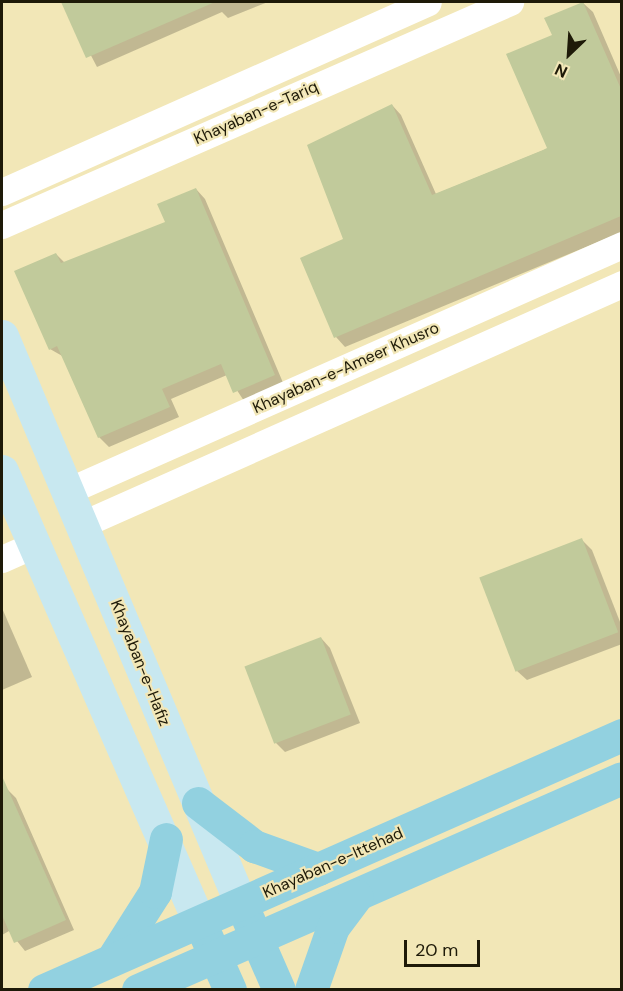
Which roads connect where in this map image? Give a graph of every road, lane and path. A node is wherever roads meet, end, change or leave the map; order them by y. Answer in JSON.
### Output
{"nodes":[{"id":1,"x":428,"y":2,"type":"edge"},
{"id":2,"x":510,"y":2,"type":"edge"},
{"id":3,"x":2,"y":192,"type":"edge"},
{"id":4,"x":2,"y":225,"type":"edge"},
{"id":5,"x":621,"y":245,"type":"edge"},
{"id":6,"x":621,"y":284,"type":"edge"},
{"id":7,"x":2,"y":336,"type":"edge"},
{"id":8,"x":2,"y":471,"type":"edge"},
{"id":9,"x":70,"y":490,"type":"junction"},
{"id":10,"x":11,"y":518,"type":"edge"},
{"id":11,"x":83,"y":524,"type":"junction"},
{"id":12,"x":34,"y":545,"type":"junction"},
{"id":13,"x":2,"y":559,"type":"edge"},
{"id":14,"x":621,"y":735,"type":"edge"},
{"id":15,"x":621,"y":778,"type":"edge"},
{"id":16,"x":198,"y":803,"type":"junction"},
{"id":17,"x":166,"y":839,"type":"junction"},
{"id":18,"x":318,"y":869,"type":"junction"},
{"id":19,"x":357,"y":895,"type":"junction"},
{"id":20,"x":241,"y":904,"type":"junction"},
{"id":21,"x":199,"y":921,"type":"junction"},
{"id":22,"x":257,"y":939,"type":"junction"},
{"id":23,"x":215,"y":956,"type":"junction"},
{"id":24,"x":111,"y":960,"type":"junction"},
{"id":25,"x":44,"y":990,"type":"edge"},
{"id":26,"x":138,"y":990,"type":"edge"},
{"id":27,"x":230,"y":990,"type":"edge"},
{"id":28,"x":279,"y":990,"type":"edge"},
{"id":29,"x":311,"y":990,"type":"edge"}],
"edges":[{"from":1,"to":3,"type":"street","name":"Khayaban-e-Tariq"},
{"from":2,"to":4,"type":"street","name":"Khayaban-e-Tariq"},
{"from":5,"to":9,"type":"street","name":"Khayaban-e-Ameer Khusro"},
{"from":6,"to":11,"type":"street"},
{"from":7,"to":9,"type":"street","name":"Khayaban-e-Hafiz"},
{"from":8,"to":10,"type":"street"},
{"from":9,"to":11,"type":"street","name":"Khayaban-e-Hafiz"},
{"from":10,"to":12,"type":"street"},
{"from":11,"to":16,"type":"street","name":"Khayaban-e-Hafiz"},
{"from":12,"to":13,"type":"street"},
{"from":12,"to":17,"type":"street"},
{"from":14,"to":18,"type":"main road","name":"Khayaban-e-Ittehad"},
{"from":15,"to":19,"type":"main road"},
{"from":16,"to":18,"type":"main road"},
{"from":16,"to":20,"type":"street","name":"Khayaban-e-Hafiz"},
{"from":17,"to":21,"type":"street"},
{"from":17,"to":24,"type":"main road"},
{"from":18,"to":20,"type":"main road","name":"Khayaban-e-Ittehad"},
{"from":19,"to":22,"type":"main road"},
{"from":19,"to":29,"type":"main road"},
{"from":20,"to":21,"type":"main road","name":"Khayaban-e-Ittehad"},
{"from":20,"to":22,"type":"main road","name":"Khayaban-e-Hafiz"},
{"from":21,"to":23,"type":"main road"},
{"from":21,"to":24,"type":"main road","name":"Khayaban-e-Ittehad"},
{"from":22,"to":23,"type":"main road"},
{"from":22,"to":28,"type":"main road","name":"Khayaban-e-Hafiz"},
{"from":23,"to":26,"type":"main road"},
{"from":23,"to":27,"type":"main road"},
{"from":24,"to":25,"type":"main road","name":"Khayaban-e-Ittehad"}]}
